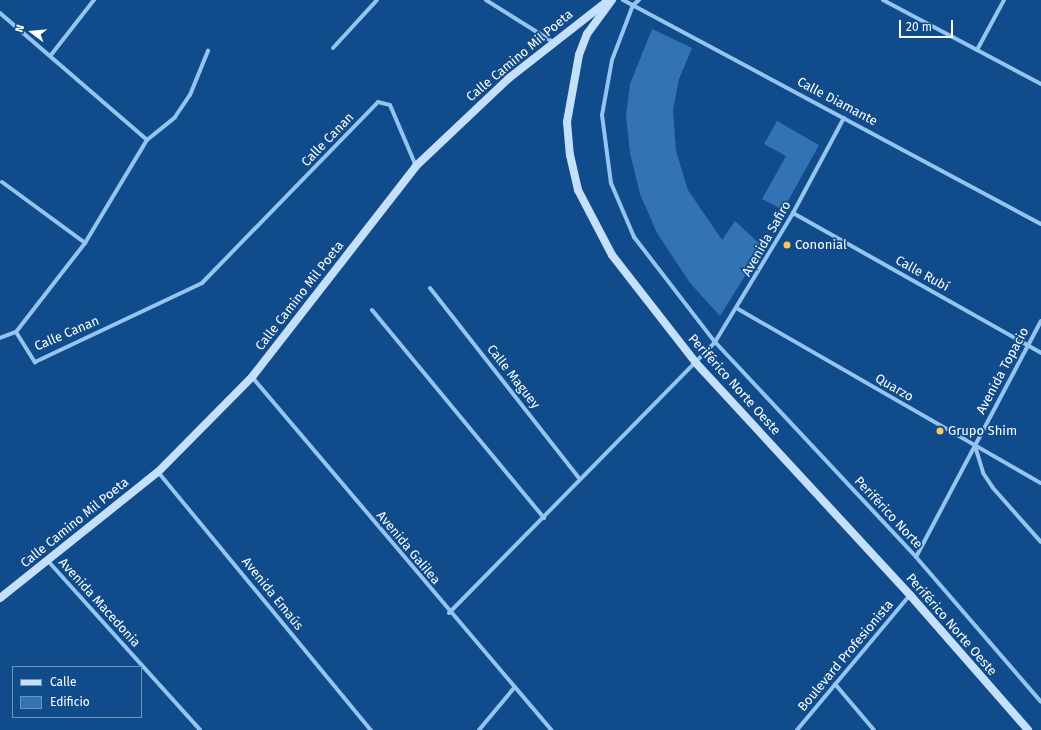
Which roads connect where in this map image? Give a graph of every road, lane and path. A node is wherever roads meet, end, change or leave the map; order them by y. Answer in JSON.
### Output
{"nodes":[{"id":1,"x":94,"y":0,"type":"edge"},
{"id":2,"x":377,"y":0,"type":"edge"},
{"id":3,"x":486,"y":0,"type":"edge"},
{"id":4,"x":610,"y":0,"type":"edge"},
{"id":5,"x":623,"y":0,"type":"edge"},
{"id":6,"x":639,"y":0,"type":"edge"},
{"id":7,"x":883,"y":0,"type":"edge"},
{"id":8,"x":1004,"y":0,"type":"edge"},
{"id":9,"x":634,"y":5,"type":"junction"},
{"id":10,"x":0,"y":13,"type":"edge"},
{"id":11,"x":553,"y":42,"type":"junction"},
{"id":12,"x":333,"y":48,"type":"dead end"},
{"id":13,"x":976,"y":50,"type":"junction"},
{"id":14,"x":208,"y":51,"type":"dead end"},
{"id":15,"x":51,"y":55,"type":"junction"},
{"id":16,"x":1041,"y":84,"type":"edge"},
{"id":17,"x":844,"y":118,"type":"junction"},
{"id":18,"x":148,"y":140,"type":"junction"},
{"id":19,"x":416,"y":166,"type":"junction"},
{"id":20,"x":2,"y":182,"type":"dead end"},
{"id":21,"x":793,"y":213,"type":"junction"},
{"id":22,"x":1041,"y":224,"type":"edge"},
{"id":23,"x":85,"y":243,"type":"junction"},
{"id":24,"x":430,"y":288,"type":"dead end"},
{"id":25,"x":372,"y":310,"type":"dead end"},
{"id":26,"x":738,"y":310,"type":"junction"},
{"id":27,"x":1041,"y":321,"type":"edge"},
{"id":28,"x":16,"y":332,"type":"junction"},
{"id":29,"x":0,"y":338,"type":"edge"},
{"id":30,"x":715,"y":342,"type":"junction"},
{"id":31,"x":1028,"y":346,"type":"junction"},
{"id":32,"x":1041,"y":353,"type":"edge"},
{"id":33,"x":696,"y":363,"type":"junction"},
{"id":34,"x":252,"y":377,"type":"junction"},
{"id":35,"x":975,"y":445,"type":"junction"},
{"id":36,"x":158,"y":472,"type":"junction"},
{"id":37,"x":580,"y":479,"type":"junction"},
{"id":38,"x":1041,"y":482,"type":"edge"},
{"id":39,"x":544,"y":518,"type":"junction"},
{"id":40,"x":1041,"y":542,"type":"edge"},
{"id":41,"x":916,"y":558,"type":"junction"},
{"id":42,"x":48,"y":562,"type":"junction"},
{"id":43,"x":910,"y":596,"type":"junction"},
{"id":44,"x":0,"y":598,"type":"edge"},
{"id":45,"x":449,"y":613,"type":"junction"},
{"id":46,"x":835,"y":684,"type":"junction"},
{"id":47,"x":514,"y":688,"type":"junction"},
{"id":48,"x":1041,"y":702,"type":"edge"},
{"id":49,"x":200,"y":730,"type":"edge"},
{"id":50,"x":371,"y":730,"type":"edge"},
{"id":51,"x":480,"y":730,"type":"edge"},
{"id":52,"x":551,"y":730,"type":"edge"},
{"id":53,"x":797,"y":730,"type":"edge"},
{"id":54,"x":874,"y":730,"type":"edge"},
{"id":55,"x":1028,"y":730,"type":"edge"}],
"edges":[{"from":1,"to":15,"type":"street"},
{"from":2,"to":12,"type":"street"},
{"from":3,"to":11,"type":"street"},
{"from":4,"to":11,"type":"main road","name":"Calle Camino Mil Poeta"},
{"from":4,"to":33,"type":"main road","name":"Periférico Norte Oeste"},
{"from":5,"to":9,"type":"street","name":"Calle Diamante"},
{"from":6,"to":9,"type":"street"},
{"from":7,"to":13,"type":"street"},
{"from":8,"to":13,"type":"street"},
{"from":9,"to":17,"type":"street","name":"Calle Diamante"},
{"from":9,"to":30,"type":"street","name":"Periférico Norte"},
{"from":10,"to":15,"type":"street"},
{"from":11,"to":19,"type":"main road","name":"Calle Camino Mil Poeta"},
{"from":13,"to":16,"type":"street"},
{"from":14,"to":18,"type":"street","name":"Calle Canan"},
{"from":15,"to":18,"type":"street"},
{"from":17,"to":21,"type":"street","name":"Avenida Safiro"},
{"from":17,"to":22,"type":"street","name":"Calle Diamante"},
{"from":18,"to":23,"type":"street","name":"Calle Canan"},
{"from":19,"to":28,"type":"street","name":"Calle Canan"},
{"from":19,"to":34,"type":"main road","name":"Calle Camino Mil Poeta"},
{"from":20,"to":23,"type":"street"},
{"from":21,"to":26,"type":"street","name":"Avenida Safiro"},
{"from":21,"to":31,"type":"street","name":"Calle Rubí"},
{"from":23,"to":28,"type":"street","name":"Calle Canan"},
{"from":24,"to":37,"type":"street","name":"Calle Maguey"},
{"from":25,"to":39,"type":"street"},
{"from":26,"to":30,"type":"street","name":"Avenida Safiro"},
{"from":26,"to":35,"type":"street","name":"Quarzo"},
{"from":27,"to":31,"type":"street","name":"Avenida Topacio"},
{"from":28,"to":29,"type":"street"},
{"from":30,"to":33,"type":"street","name":"Avenida Safiro"},
{"from":30,"to":41,"type":"street","name":"Periférico Norte"},
{"from":31,"to":32,"type":"street","name":"Calle Rubí"},
{"from":31,"to":35,"type":"street","name":"Avenida Topacio"},
{"from":33,"to":37,"type":"street","name":"Avenida Safiro"},
{"from":33,"to":43,"type":"main road","name":"Periférico Norte Oeste"},
{"from":34,"to":36,"type":"main road","name":"Calle Camino Mil Poeta"},
{"from":34,"to":45,"type":"street","name":"Avenida Galilea"},
{"from":35,"to":38,"type":"street","name":"Quarzo"},
{"from":35,"to":40,"type":"street"},
{"from":35,"to":41,"type":"street","name":"Avenida Topacio"},
{"from":36,"to":42,"type":"main road","name":"Calle Camino Mil Poeta"},
{"from":36,"to":50,"type":"street","name":"Avenida Emaús"},
{"from":37,"to":39,"type":"street","name":"Avenida Safiro"},
{"from":39,"to":45,"type":"street","name":"Avenida Safiro"},
{"from":41,"to":48,"type":"street","name":"Periférico Norte"},
{"from":42,"to":44,"type":"main road","name":"Calle Camino Mil Poeta"},
{"from":42,"to":49,"type":"street","name":"Avenida Macedonia"},
{"from":43,"to":46,"type":"street","name":"Boulevard Profesionista"},
{"from":43,"to":55,"type":"main road","name":"Periférico Norte Oeste"},
{"from":45,"to":47,"type":"street","name":"Avenida Galilea"},
{"from":46,"to":53,"type":"street","name":"Boulevard Profesionista"},
{"from":46,"to":54,"type":"street"},
{"from":47,"to":51,"type":"street"},
{"from":47,"to":52,"type":"street","name":"Avenida Galilea"}]}
